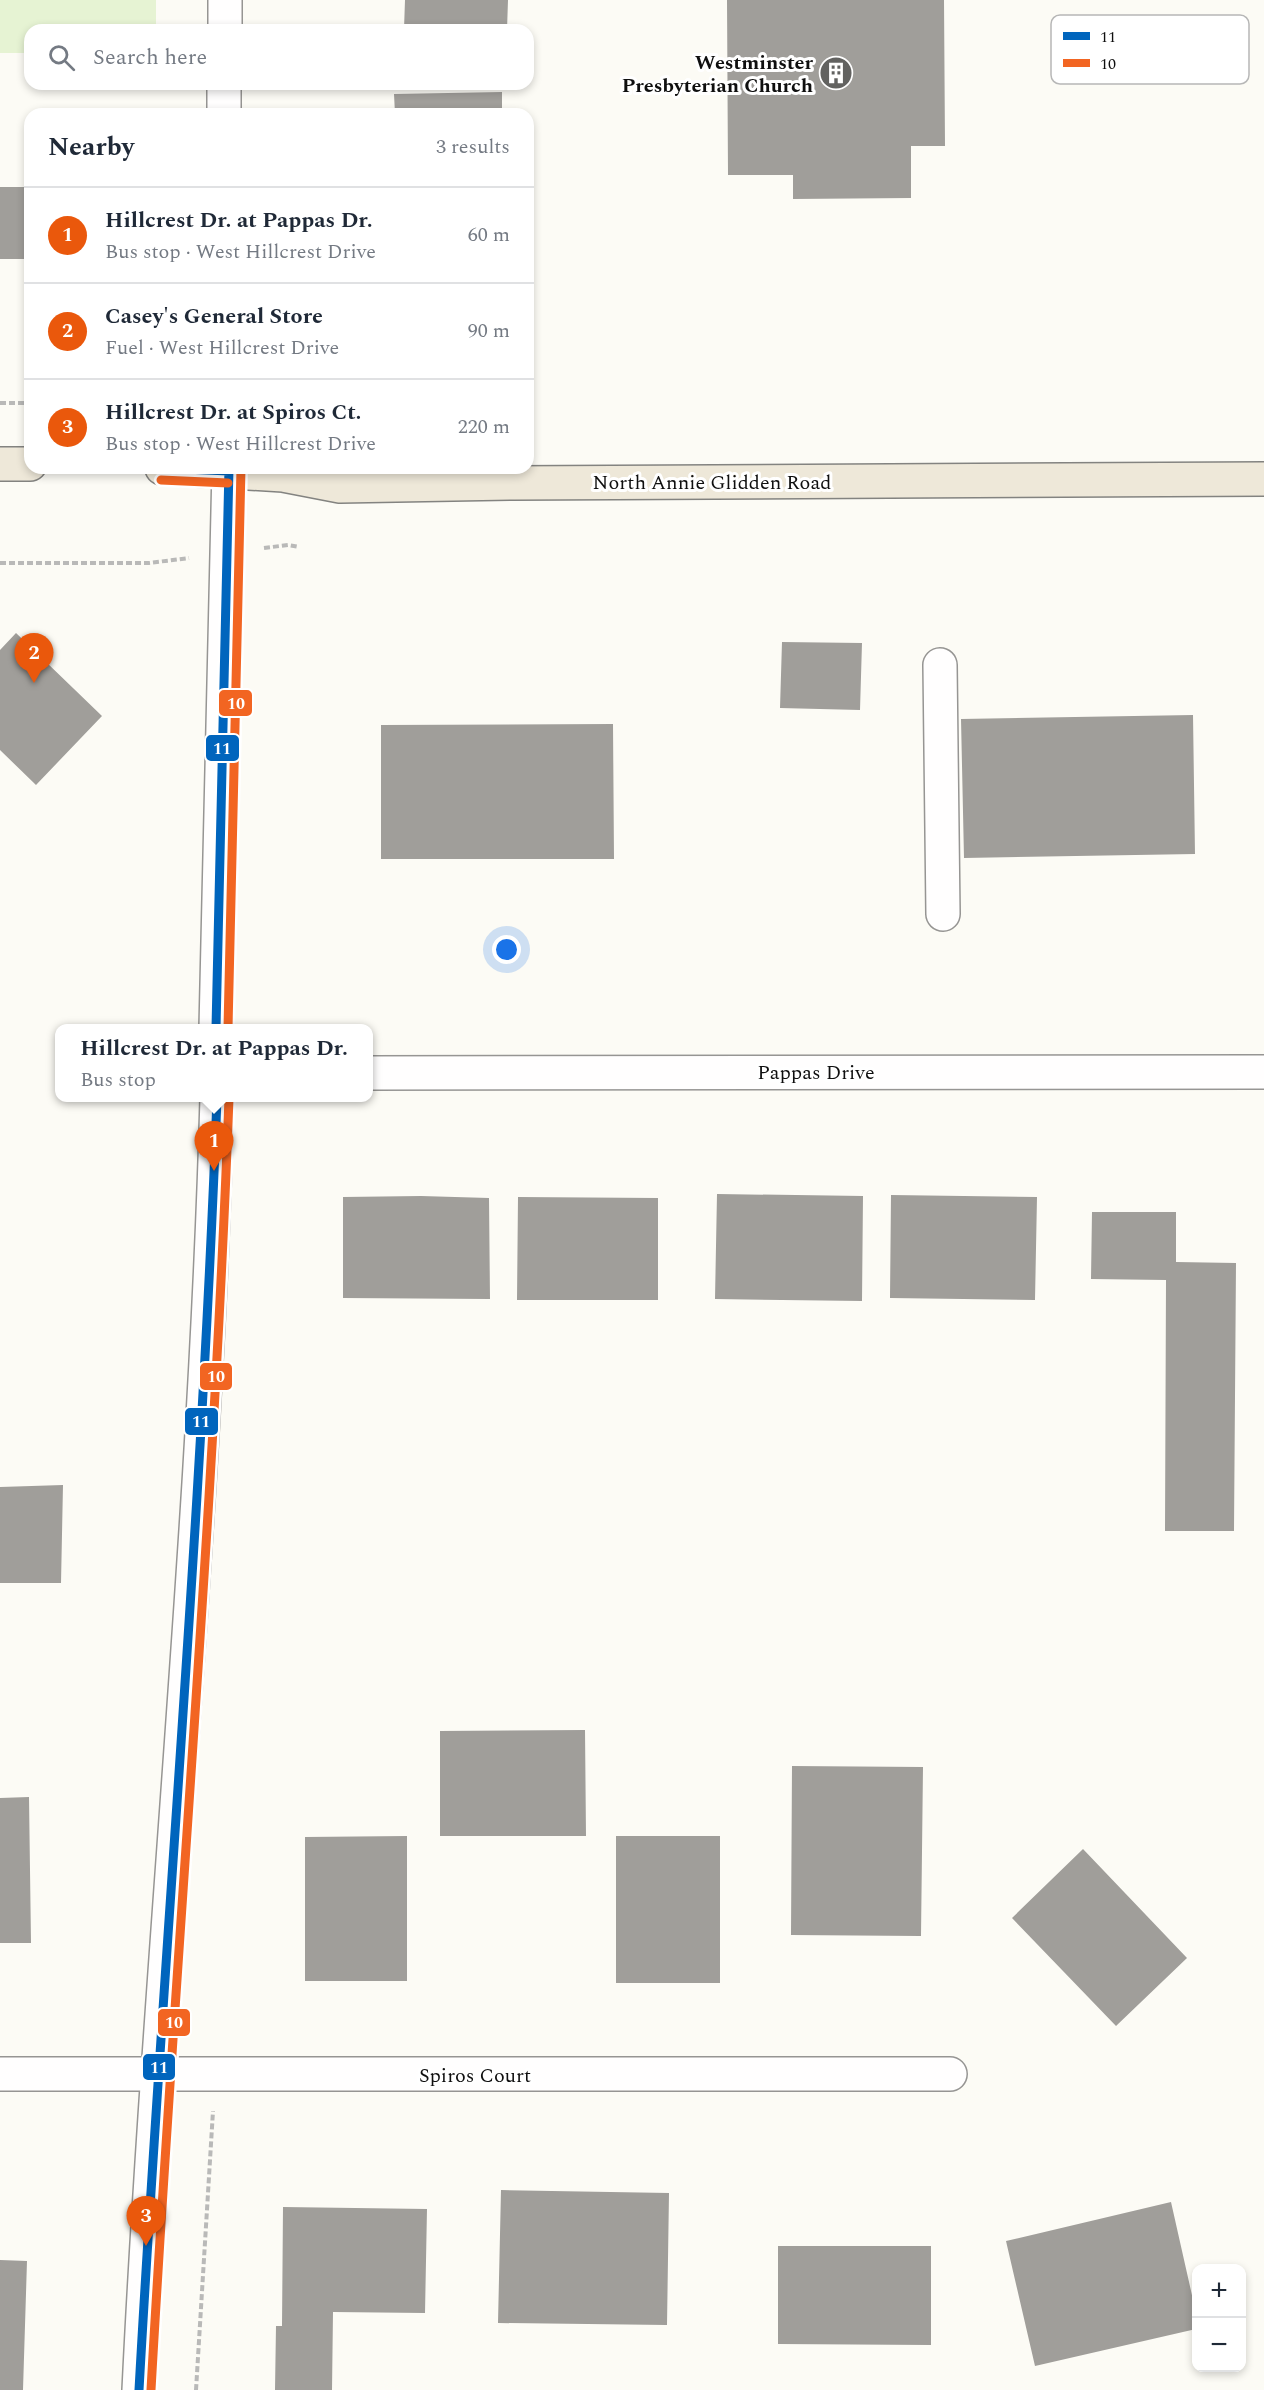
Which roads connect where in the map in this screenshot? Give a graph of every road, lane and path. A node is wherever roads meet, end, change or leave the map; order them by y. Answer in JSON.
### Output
{"nodes":[{"id":1,"x":225,"y":0,"type":"edge"},
{"id":2,"x":225,"y":24,"type":"edge"},
{"id":3,"x":224,"y":90,"type":"edge"},
{"id":4,"x":224,"y":108,"type":"edge"},
{"id":5,"x":0,"y":403,"type":"edge"},
{"id":6,"x":24,"y":403,"type":"edge"},
{"id":7,"x":0,"y":464,"type":"edge"},
{"id":8,"x":24,"y":464,"type":"edge"},
{"id":9,"x":229,"y":474,"type":"edge"},
{"id":10,"x":272,"y":474,"type":"edge"},
{"id":11,"x":1264,"y":479,"type":"edge"},
{"id":12,"x":299,"y":547,"type":"dead end"},
{"id":13,"x":228,"y":552,"type":"junction"},
{"id":14,"x":0,"y":563,"type":"edge"},
{"id":15,"x":940,"y":665,"type":"dead end"},
{"id":16,"x":943,"y":914,"type":"dead end"},
{"id":17,"x":216,"y":1024,"type":"edge"},
{"id":18,"x":1264,"y":1072,"type":"edge"},
{"id":19,"x":373,"y":1073,"type":"edge"},
{"id":20,"x":217,"y":1102,"type":"edge"},
{"id":21,"x":0,"y":2074,"type":"edge"},
{"id":22,"x":157,"y":2074,"type":"junction"},
{"id":23,"x":217,"y":2074,"type":"junction"},
{"id":24,"x":950,"y":2074,"type":"dead end"},
{"id":25,"x":139,"y":2390,"type":"edge"},
{"id":26,"x":196,"y":2390,"type":"edge"}],
"edges":[{"from":1,"to":2,"type":"street"},
{"from":3,"to":4,"type":"street"},
{"from":5,"to":6,"type":"path"},
{"from":7,"to":8,"type":"main road"},
{"from":9,"to":13,"type":"street"},
{"from":10,"to":11,"type":"main road","name":"North Annie Glidden Road"},
{"from":12,"to":13,"type":"path"},
{"from":13,"to":14,"type":"path"},
{"from":13,"to":17,"type":"street"},
{"from":15,"to":16,"type":"street"},
{"from":18,"to":19,"type":"street","name":"Pappas Drive"},
{"from":20,"to":22,"type":"street"},
{"from":21,"to":22,"type":"street","name":"Spiros Court"},
{"from":22,"to":23,"type":"street","name":"Spiros Court"},
{"from":22,"to":25,"type":"street"},
{"from":23,"to":24,"type":"street","name":"Spiros Court"},
{"from":23,"to":26,"type":"path"}]}
